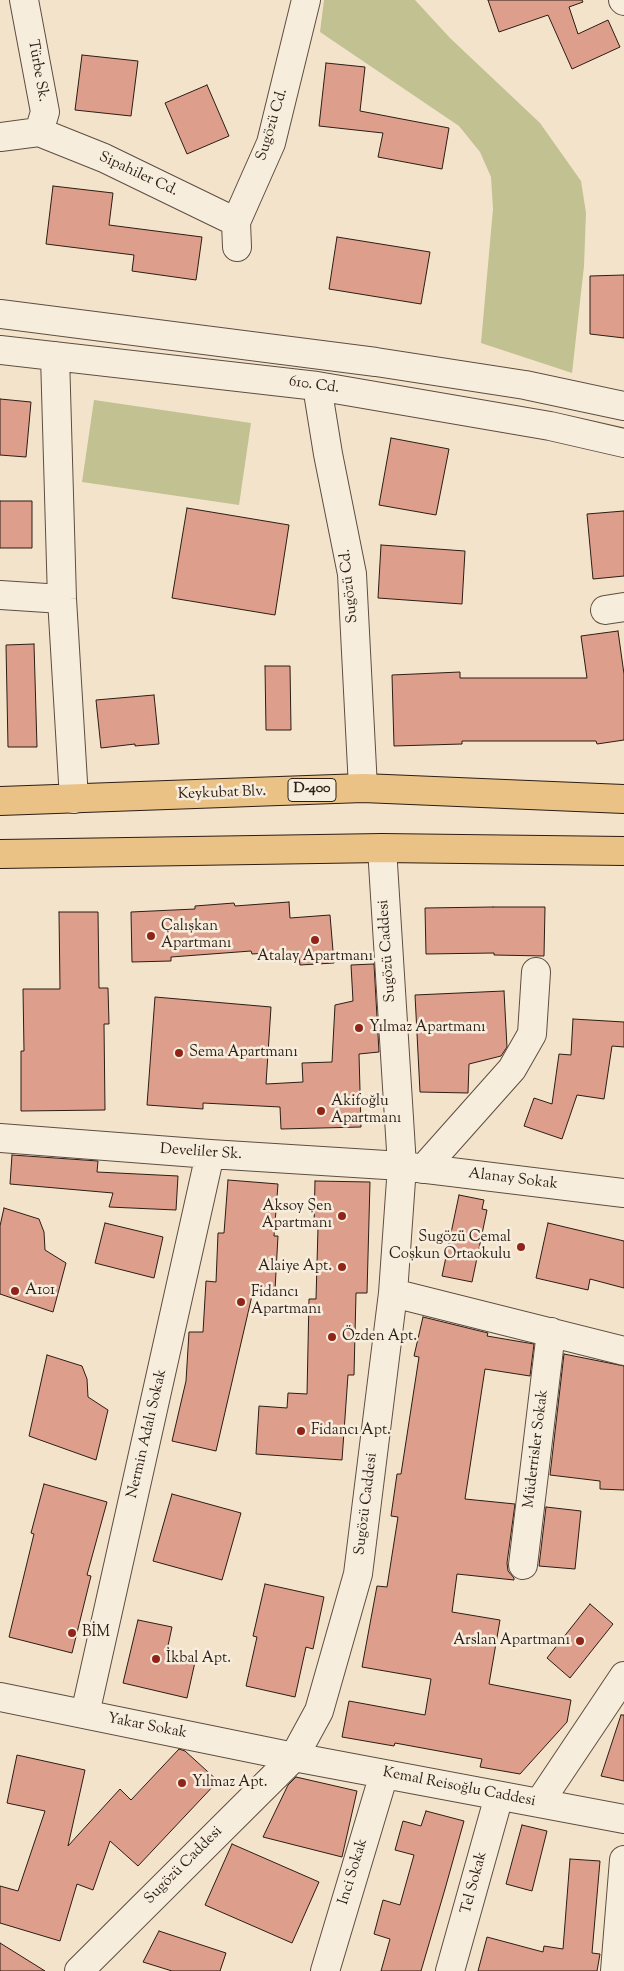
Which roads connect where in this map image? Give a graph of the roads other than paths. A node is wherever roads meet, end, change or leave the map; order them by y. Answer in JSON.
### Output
{"nodes":[{"id":1,"x":24,"y":0,"type":"edge"},
{"id":2,"x":306,"y":0,"type":"edge"},
{"id":3,"x":39,"y":132,"type":"junction"},
{"id":4,"x":0,"y":137,"type":"edge"},
{"id":5,"x":237,"y":234,"type":"joint"},
{"id":6,"x":0,"y":314,"type":"edge"},
{"id":7,"x":0,"y":350,"type":"edge"},
{"id":8,"x":56,"y":356,"type":"junction"},
{"id":9,"x":317,"y":386,"type":"junction"},
{"id":10,"x":624,"y":406,"type":"edge"},
{"id":11,"x":624,"y":443,"type":"edge"},
{"id":12,"x":0,"y":595,"type":"edge"},
{"id":13,"x":62,"y":598,"type":"junction"},
{"id":14,"x":363,"y":788,"type":"junction"},
{"id":15,"x":624,"y":798,"type":"edge"},
{"id":16,"x":74,"y":799,"type":"junction"},
{"id":17,"x":0,"y":801,"type":"edge"},
{"id":18,"x":382,"y":848,"type":"junction"},
{"id":19,"x":624,"y":851,"type":"edge"},
{"id":20,"x":0,"y":854,"type":"edge"},
{"id":21,"x":536,"y":972,"type":"dead end"},
{"id":22,"x":0,"y":1138,"type":"edge"},
{"id":23,"x":210,"y":1154,"type":"junction"},
{"id":24,"x":412,"y":1168,"type":"junction"},
{"id":25,"x":624,"y":1194,"type":"edge"},
{"id":26,"x":393,"y":1293,"type":"junction"},
{"id":27,"x":551,"y":1332,"type":"junction"},
{"id":28,"x":624,"y":1352,"type":"edge"},
{"id":29,"x":523,"y":1565,"type":"dead end"},
{"id":30,"x":624,"y":1676,"type":"edge"},
{"id":31,"x":0,"y":1697,"type":"edge"},
{"id":32,"x":85,"y":1714,"type":"junction"},
{"id":33,"x":294,"y":1756,"type":"junction"},
{"id":34,"x":384,"y":1774,"type":"junction"},
{"id":35,"x":499,"y":1796,"type":"junction"},
{"id":36,"x":539,"y":1803,"type":"junction"},
{"id":37,"x":624,"y":1819,"type":"edge"},
{"id":38,"x":624,"y":1860,"type":"edge"},
{"id":39,"x":79,"y":1971,"type":"edge"},
{"id":40,"x":324,"y":1971,"type":"edge"},
{"id":41,"x":450,"y":1971,"type":"edge"},
{"id":42,"x":616,"y":1971,"type":"edge"}],
"edges":[{"from":1,"to":3,"type":"street","name":"Türbe Sk."},
{"from":2,"to":5,"type":"street","name":"Sugözü Cd."},
{"from":3,"to":4,"type":"street"},
{"from":3,"to":5,"type":"street","name":"Sipahiler Cd."},
{"from":6,"to":10,"type":"street","name":"610. Cd."},
{"from":7,"to":8,"type":"street","name":"610. Cd."},
{"from":8,"to":9,"type":"street","name":"610. Cd."},
{"from":8,"to":13,"type":"street"},
{"from":9,"to":11,"type":"street","name":"610. Cd."},
{"from":9,"to":14,"type":"street","name":"Sugözü Cd."},
{"from":12,"to":13,"type":"street"},
{"from":13,"to":16,"type":"street"},
{"from":14,"to":15,"type":"highway","name":"Keykubat Blv.","number":"D-400"},
{"from":14,"to":16,"type":"highway","name":"Keykubat Blv.","number":"D-400"},
{"from":16,"to":17,"type":"highway","name":"Keykubat Blv.","number":"D-400"},
{"from":18,"to":19,"type":"highway"},
{"from":18,"to":20,"type":"highway"},
{"from":18,"to":24,"type":"street","name":"Sugözü Caddesi"},
{"from":21,"to":24,"type":"street"},
{"from":22,"to":23,"type":"street","name":"Develiler Sk."},
{"from":23,"to":24,"type":"street","name":"Develiler Sk."},
{"from":23,"to":32,"type":"street","name":"Nermin Adalı Sokak"},
{"from":24,"to":25,"type":"street","name":"Alanay Sokak"},
{"from":24,"to":26,"type":"street","name":"Sugözü Caddesi"},
{"from":26,"to":27,"type":"street"},
{"from":26,"to":33,"type":"street","name":"Sugözü Caddesi"},
{"from":27,"to":28,"type":"street"},
{"from":27,"to":29,"type":"street","name":"Müderrisler Sokak"},
{"from":30,"to":36,"type":"street"},
{"from":31,"to":32,"type":"street","name":"Yakar Sokak"},
{"from":32,"to":33,"type":"street","name":"Yakar Sokak"},
{"from":33,"to":34,"type":"street","name":"Kemal Reisoğlu Caddesi"},
{"from":33,"to":39,"type":"street","name":"Sugözü Caddesi"},
{"from":34,"to":35,"type":"street","name":"Kemal Reisoğlu Caddesi"},
{"from":34,"to":40,"type":"street","name":"Inci Sokak"},
{"from":35,"to":36,"type":"street","name":"Kemal Reisoğlu Caddesi"},
{"from":35,"to":41,"type":"street","name":"Tel Sokak"},
{"from":36,"to":37,"type":"street","name":"Kemal Reisoğlu Caddesi"},
{"from":38,"to":42,"type":"street"}]}
